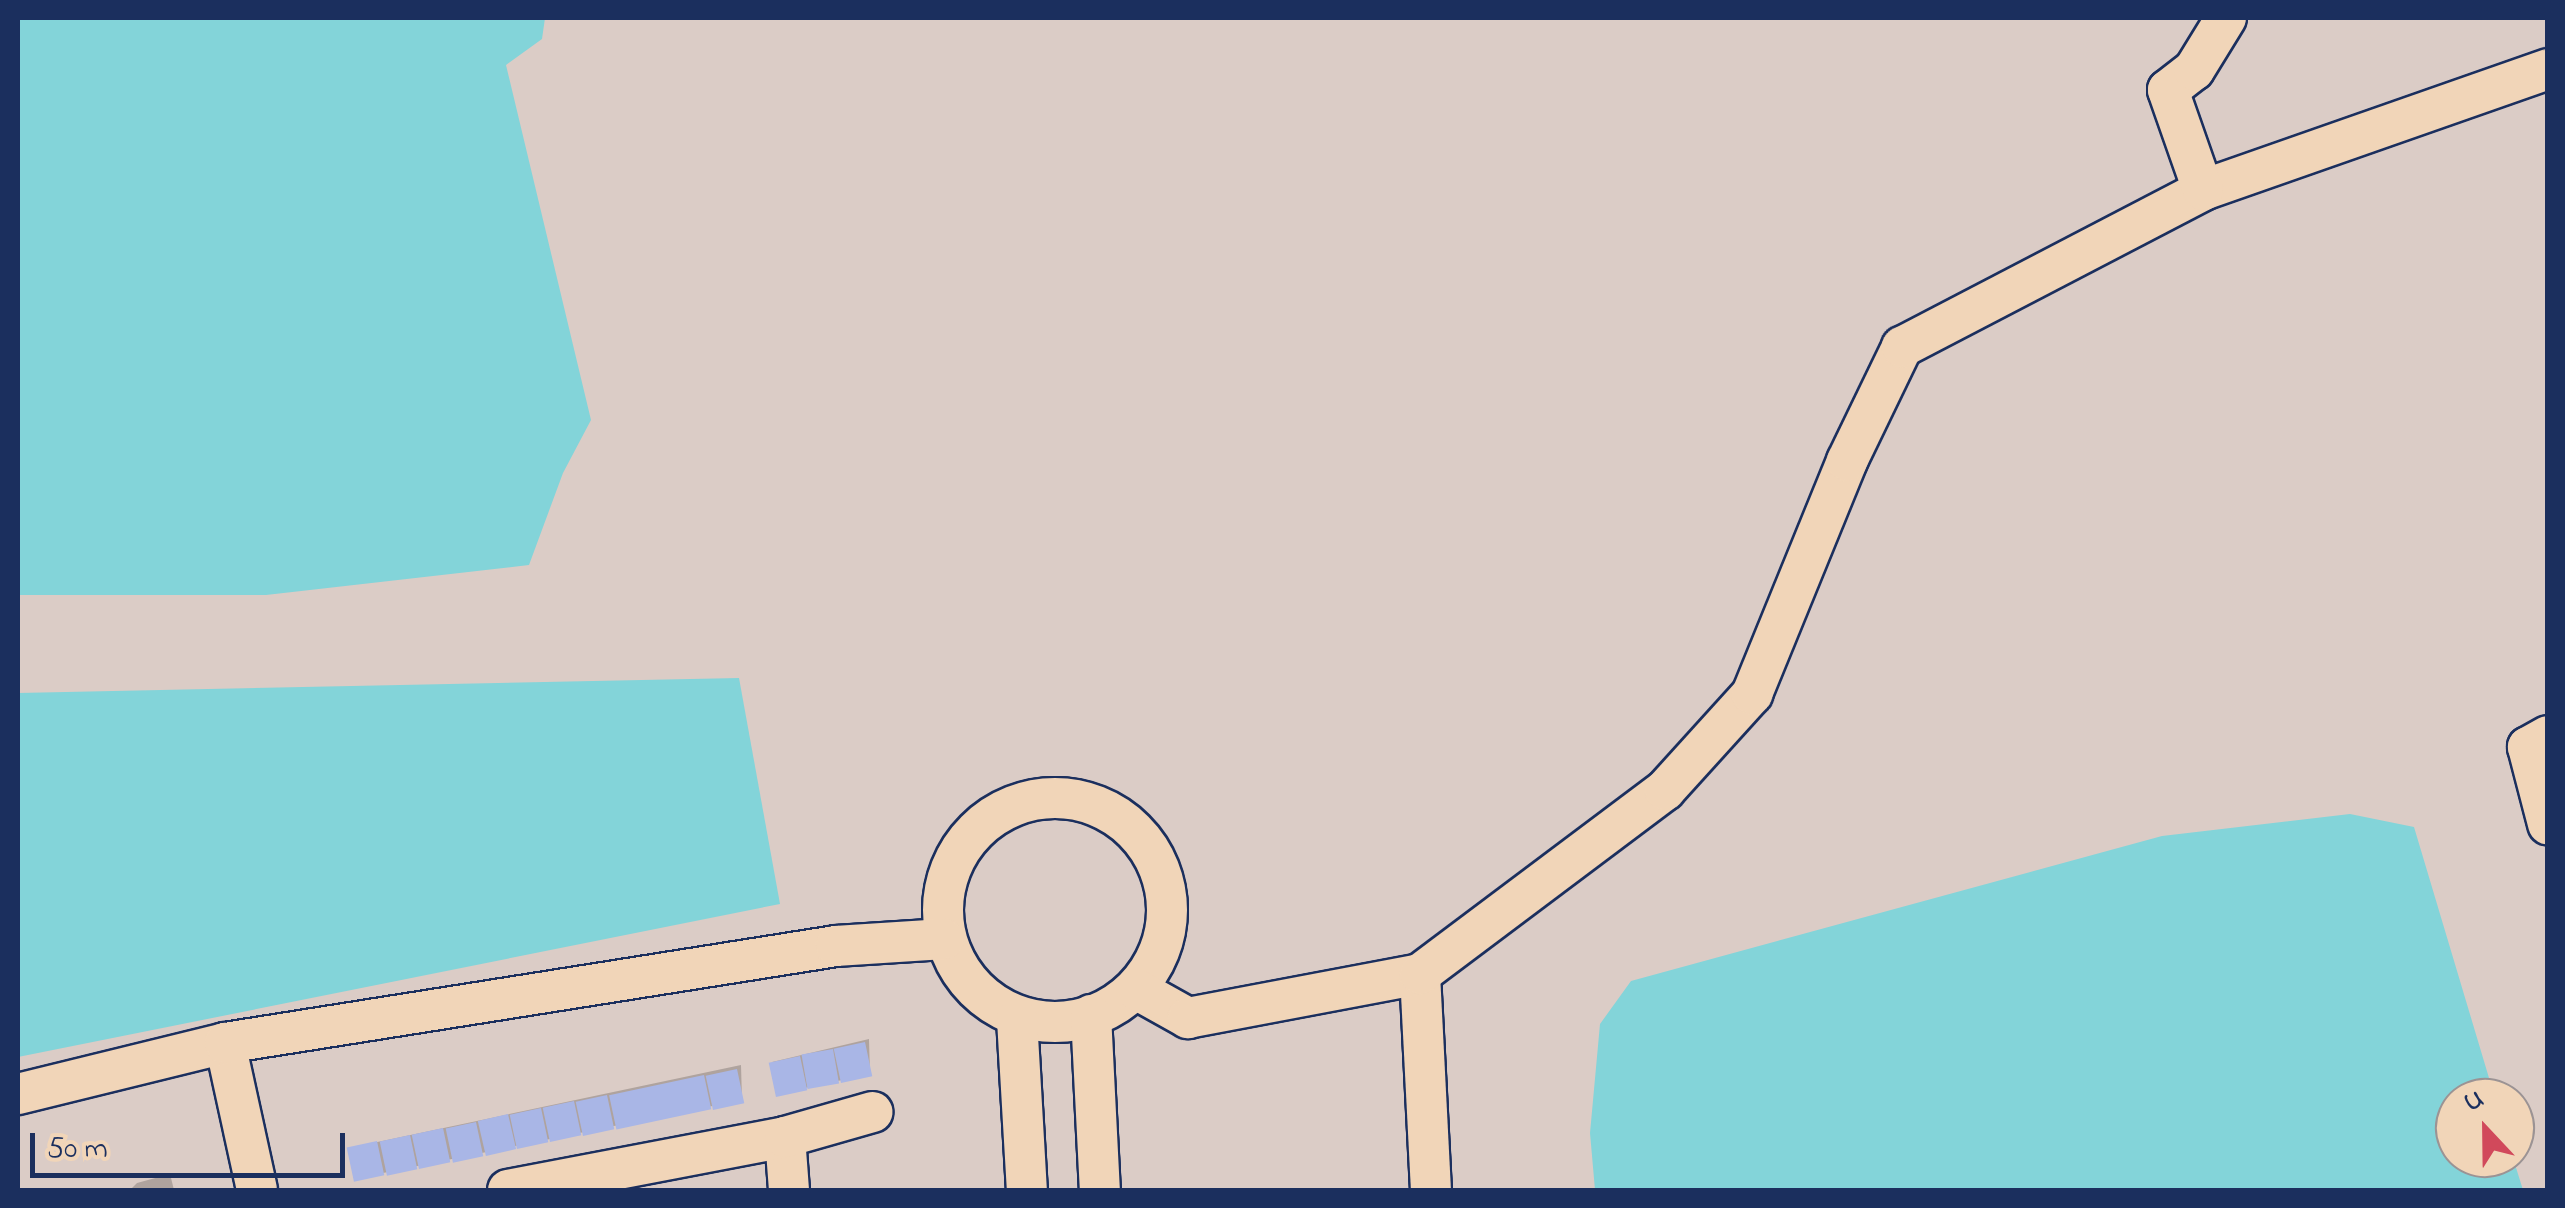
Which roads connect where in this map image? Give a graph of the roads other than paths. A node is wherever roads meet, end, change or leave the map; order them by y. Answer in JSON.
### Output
{"nodes":[{"id":1,"x":2226,"y":18,"type":"edge"},
{"id":2,"x":2548,"y":69,"type":"edge"},
{"id":3,"x":2203,"y":190,"type":"junction"},
{"id":4,"x":2548,"y":736,"type":"edge"},
{"id":5,"x":2548,"y":824,"type":"edge"},
{"id":6,"x":944,"y":938,"type":"junction"},
{"id":7,"x":1420,"y":974,"type":"junction"},
{"id":8,"x":1136,"y":989,"type":"junction"},
{"id":9,"x":1091,"y":1015,"type":"junction"},
{"id":10,"x":1017,"y":1019,"type":"junction"},
{"id":11,"x":225,"y":1043,"type":"junction"},
{"id":12,"x":18,"y":1094,"type":"edge"},
{"id":13,"x":872,"y":1112,"type":"dead end"},
{"id":14,"x":785,"y":1137,"type":"junction"},
{"id":15,"x":257,"y":1190,"type":"edge"},
{"id":16,"x":508,"y":1190,"type":"edge"},
{"id":17,"x":789,"y":1190,"type":"edge"},
{"id":18,"x":1027,"y":1190,"type":"edge"},
{"id":19,"x":1100,"y":1190,"type":"edge"},
{"id":20,"x":1431,"y":1190,"type":"edge"}],
"edges":[{"from":1,"to":3,"type":"street"},
{"from":2,"to":3,"type":"street"},
{"from":3,"to":7,"type":"street"},
{"from":4,"to":5,"type":"street"},
{"from":6,"to":8,"type":"street"},
{"from":6,"to":10,"type":"street"},
{"from":6,"to":11,"type":"street"},
{"from":7,"to":8,"type":"street"},
{"from":7,"to":20,"type":"street"},
{"from":8,"to":9,"type":"street"},
{"from":9,"to":10,"type":"street"},
{"from":9,"to":19,"type":"street"},
{"from":10,"to":18,"type":"street"},
{"from":11,"to":12,"type":"street"},
{"from":11,"to":15,"type":"street"},
{"from":13,"to":14,"type":"street"},
{"from":14,"to":16,"type":"street"},
{"from":14,"to":17,"type":"street"}]}
